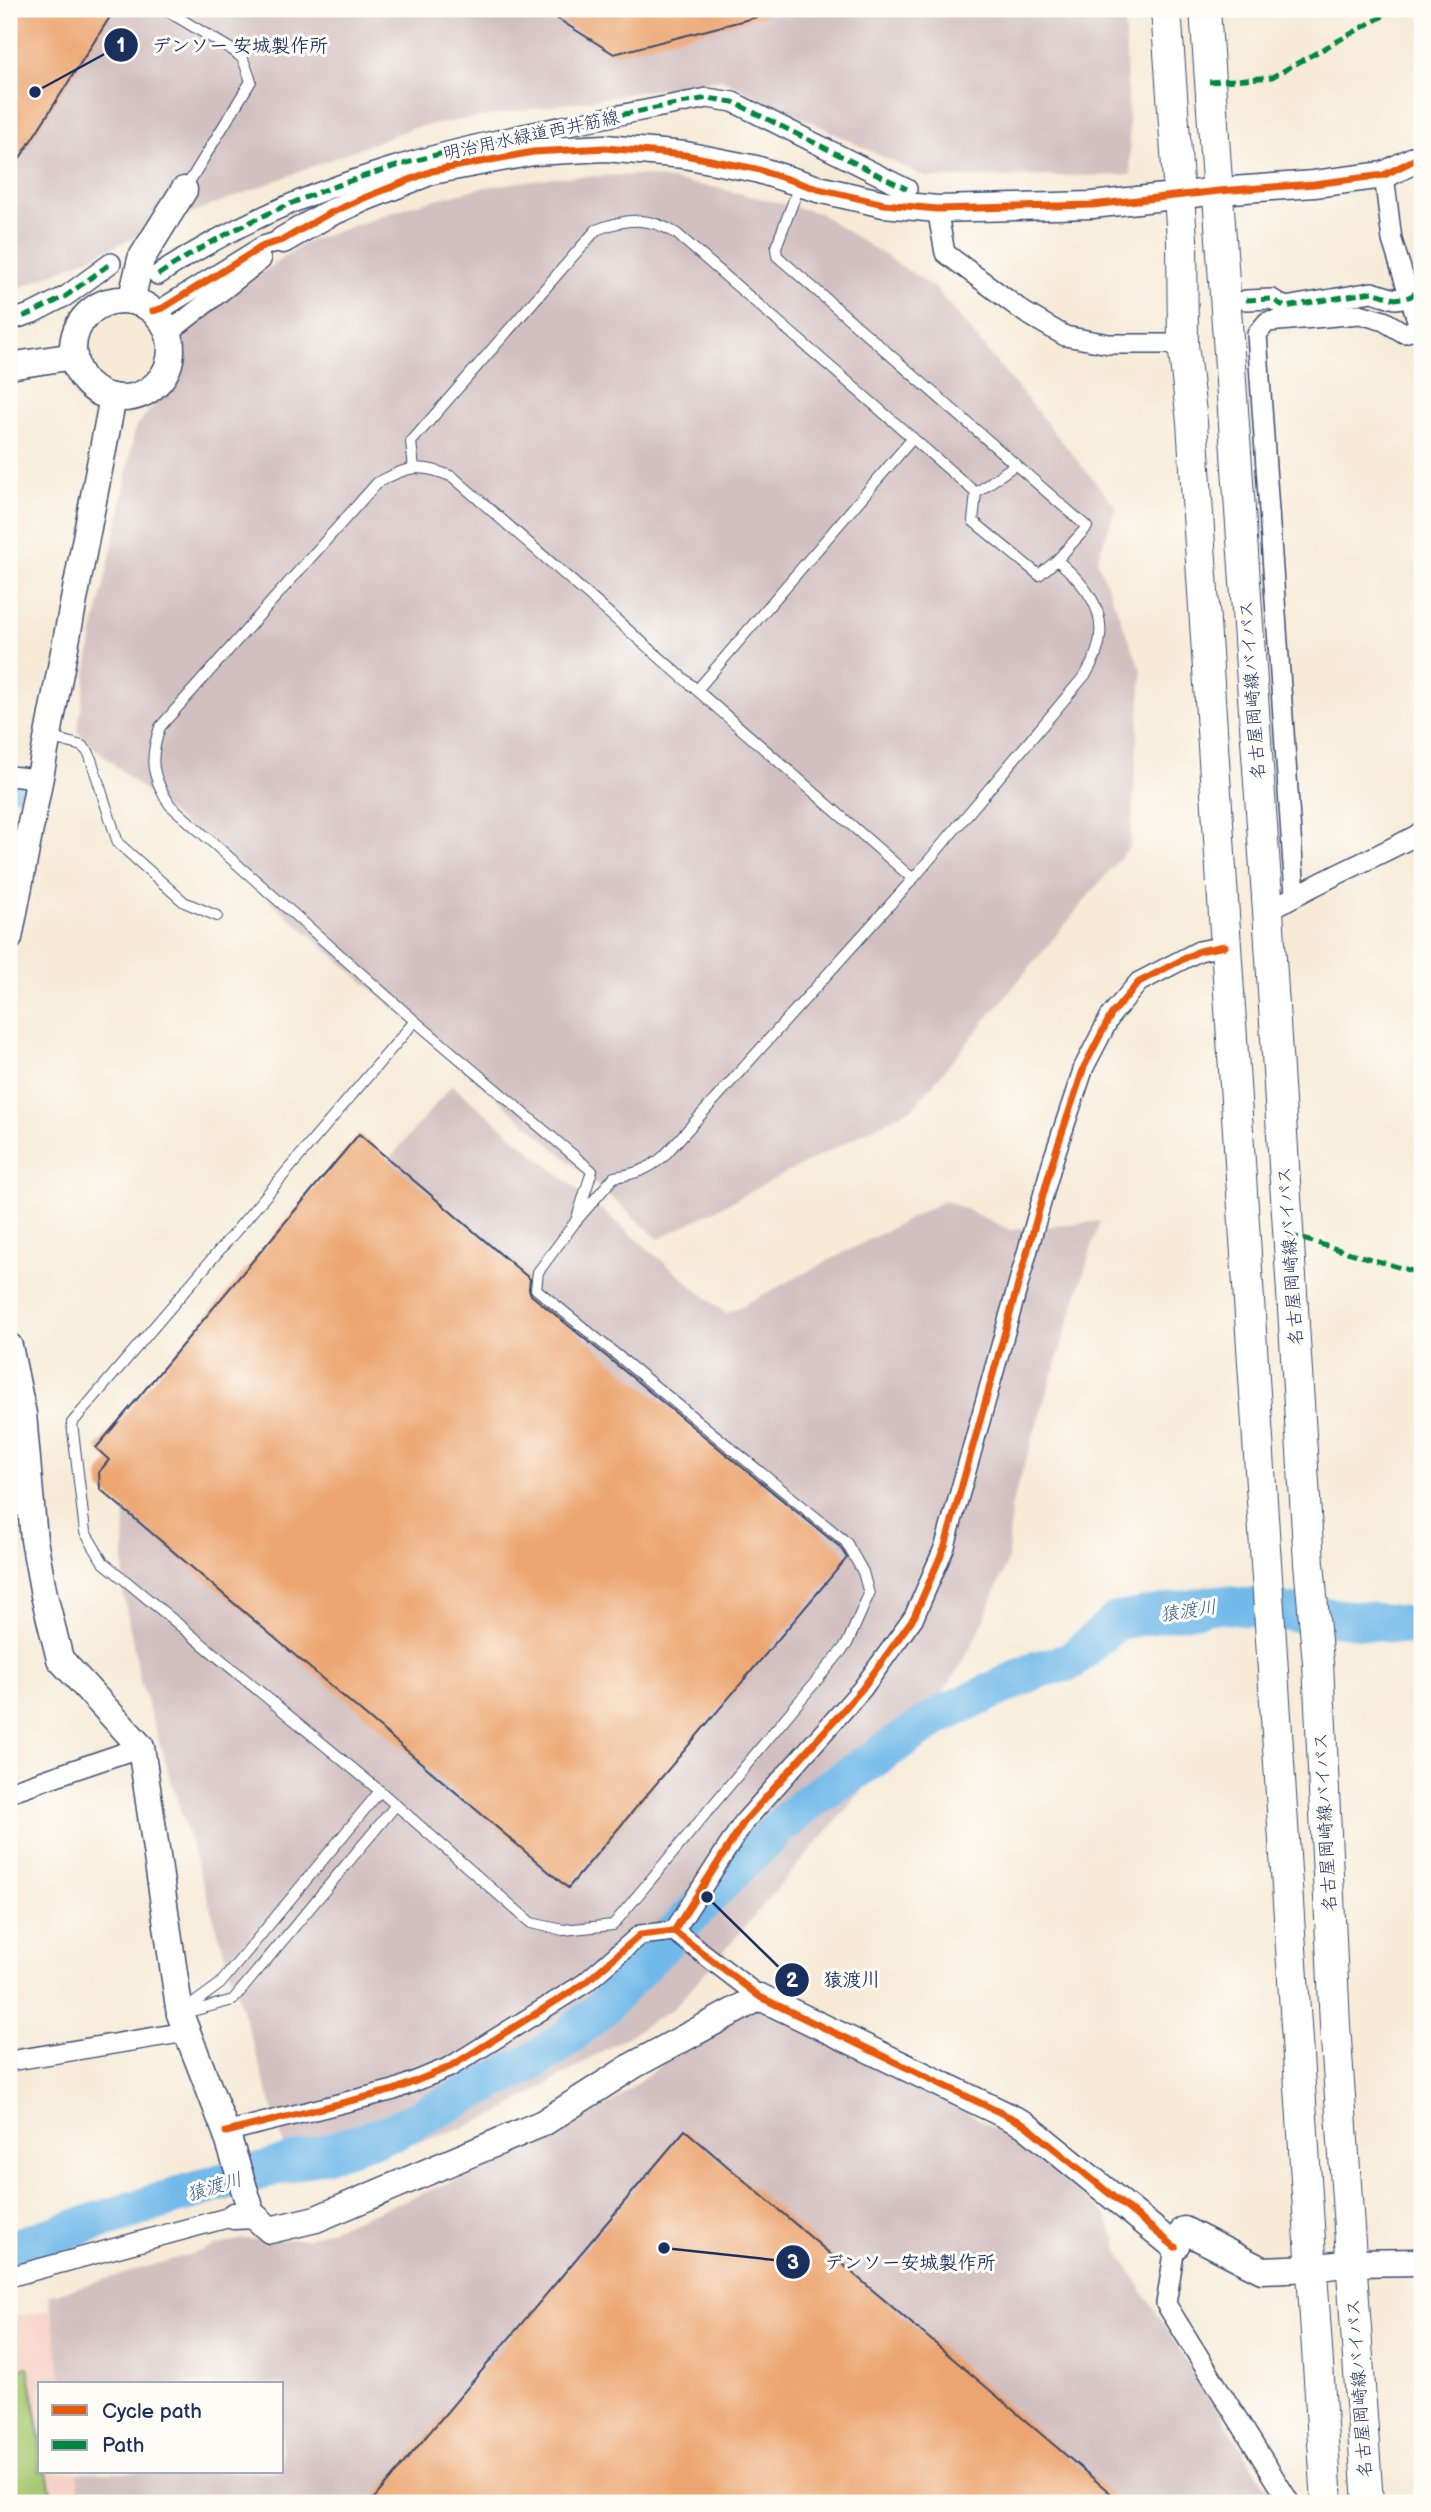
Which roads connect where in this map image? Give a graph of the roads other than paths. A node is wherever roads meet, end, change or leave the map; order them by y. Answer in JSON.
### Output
{"nodes":[{"id":1,"x":164,"y":9,"type":"edge"},
{"id":2,"x":1166,"y":9,"type":"edge"},
{"id":3,"x":1205,"y":9,"type":"edge"},
{"id":4,"x":1422,"y":156,"type":"edge"},
{"id":5,"x":1384,"y":175,"type":"junction"},
{"id":6,"x":800,"y":183,"type":"junction"},
{"id":7,"x":907,"y":189,"type":"dead end"},
{"id":8,"x":184,"y":190,"type":"joint"},
{"id":9,"x":1219,"y":191,"type":"junction"},
{"id":10,"x":1179,"y":196,"type":"junction"},
{"id":11,"x":937,"y":209,"type":"junction"},
{"id":12,"x":282,"y":240,"type":"joint"},
{"id":13,"x":111,"y":263,"type":"dead end"},
{"id":14,"x":158,"y":275,"type":"dead end"},
{"id":15,"x":1416,"y":293,"type":"edge"},
{"id":16,"x":1246,"y":300,"type":"dead end"},
{"id":17,"x":151,"y":315,"type":"junction"},
{"id":18,"x":9,"y":321,"type":"edge"},
{"id":19,"x":1421,"y":332,"type":"edge"},
{"id":20,"x":1183,"y":344,"type":"junction"},
{"id":21,"x":74,"y":356,"type":"junction"},
{"id":22,"x":9,"y":366,"type":"edge"},
{"id":23,"x":113,"y":397,"type":"junction"},
{"id":24,"x":913,"y":439,"type":"junction"},
{"id":25,"x":1016,"y":464,"type":"junction"},
{"id":26,"x":414,"y":468,"type":"junction"},
{"id":27,"x":976,"y":493,"type":"junction"},
{"id":28,"x":1057,"y":560,"type":"junction"},
{"id":29,"x":697,"y":690,"type":"junction"},
{"id":30,"x":49,"y":737,"type":"junction"},
{"id":31,"x":9,"y":776,"type":"edge"},
{"id":32,"x":40,"y":779,"type":"junction"},
{"id":33,"x":1422,"y":831,"type":"edge"},
{"id":34,"x":913,"y":879,"type":"junction"},
{"id":35,"x":1295,"y":894,"type":"junction"},
{"id":36,"x":1268,"y":911,"type":"junction"},
{"id":37,"x":217,"y":916,"type":"dead end"},
{"id":38,"x":9,"y":938,"type":"edge"},
{"id":39,"x":1225,"y":946,"type":"junction"},
{"id":40,"x":415,"y":1021,"type":"junction"},
{"id":41,"x":576,"y":1221,"type":"junction"},
{"id":42,"x":9,"y":1346,"type":"edge"},
{"id":43,"x":19,"y":1505,"type":"edge"},
{"id":44,"x":141,"y":1747,"type":"junction"},
{"id":45,"x":380,"y":1791,"type":"junction"},
{"id":46,"x":9,"y":1792,"type":"edge"},
{"id":47,"x":396,"y":1805,"type":"junction"},
{"id":48,"x":674,"y":1931,"type":"junction"},
{"id":49,"x":760,"y":1997,"type":"junction"},
{"id":50,"x":183,"y":2023,"type":"junction"},
{"id":51,"x":9,"y":2061,"type":"edge"},
{"id":52,"x":226,"y":2132,"type":"junction"},
{"id":53,"x":245,"y":2212,"type":"junction"},
{"id":54,"x":1175,"y":2247,"type":"junction"},
{"id":55,"x":1422,"y":2262,"type":"edge"},
{"id":56,"x":1350,"y":2263,"type":"junction"},
{"id":57,"x":1313,"y":2269,"type":"junction"},
{"id":58,"x":9,"y":2277,"type":"edge"},
{"id":59,"x":1290,"y":2503,"type":"edge"},
{"id":60,"x":1327,"y":2503,"type":"edge"},
{"id":61,"x":1368,"y":2503,"type":"edge"}],
"edges":[{"from":1,"to":8,"type":"lane"},
{"from":2,"to":10,"type":"main road"},
{"from":3,"to":9,"type":"main road","name":"名古屋岡崎線バイパス"},
{"from":4,"to":5,"type":"street"},
{"from":5,"to":9,"type":"street"},
{"from":5,"to":15,"type":"street"},
{"from":6,"to":11,"type":"street"},
{"from":6,"to":12,"type":"street"},
{"from":6,"to":25,"type":"lane"},
{"from":7,"to":14,"type":"street","name":"明治用水緑道西井筋線"},
{"from":8,"to":17,"type":"street"},
{"from":9,"to":10,"type":"street"},
{"from":9,"to":36,"type":"main road","name":"名古屋岡崎線バイパス"},
{"from":10,"to":11,"type":"street"},
{"from":10,"to":20,"type":"main road"},
{"from":11,"to":20,"type":"street"},
{"from":12,"to":17,"type":"street"},
{"from":13,"to":18,"type":"street"},
{"from":15,"to":16,"type":"street"},
{"from":15,"to":19,"type":"street"},
{"from":17,"to":21,"type":"street"},
{"from":17,"to":23,"type":"street"},
{"from":19,"to":35,"type":"street"},
{"from":20,"to":39,"type":"main road"},
{"from":21,"to":22,"type":"street"},
{"from":21,"to":23,"type":"street"},
{"from":23,"to":30,"type":"street"},
{"from":24,"to":26,"type":"lane"},
{"from":24,"to":27,"type":"lane"},
{"from":24,"to":29,"type":"lane"},
{"from":25,"to":27,"type":"lane"},
{"from":25,"to":28,"type":"lane"},
{"from":26,"to":29,"type":"lane"},
{"from":26,"to":40,"type":"lane"},
{"from":27,"to":28,"type":"lane"},
{"from":28,"to":34,"type":"lane"},
{"from":29,"to":34,"type":"lane"},
{"from":30,"to":32,"type":"street"},
{"from":30,"to":37,"type":"lane"},
{"from":31,"to":32,"type":"street"},
{"from":32,"to":38,"type":"street"},
{"from":33,"to":35,"type":"street"},
{"from":34,"to":41,"type":"lane"},
{"from":35,"to":36,"type":"street"},
{"from":36,"to":56,"type":"main road","name":"名古屋岡崎線バイパス"},
{"from":39,"to":48,"type":"street"},
{"from":39,"to":57,"type":"main road"},
{"from":40,"to":41,"type":"lane"},
{"from":40,"to":45,"type":"lane"},
{"from":41,"to":47,"type":"lane"},
{"from":42,"to":43,"type":"street"},
{"from":43,"to":44,"type":"street"},
{"from":44,"to":46,"type":"street"},
{"from":44,"to":50,"type":"street"},
{"from":45,"to":47,"type":"lane"},
{"from":45,"to":50,"type":"lane"},
{"from":47,"to":50,"type":"lane"},
{"from":48,"to":49,"type":"street"},
{"from":48,"to":52,"type":"street"},
{"from":49,"to":53,"type":"street"},
{"from":49,"to":54,"type":"street"},
{"from":50,"to":51,"type":"street"},
{"from":50,"to":52,"type":"street"},
{"from":52,"to":53,"type":"street"},
{"from":53,"to":58,"type":"street"},
{"from":54,"to":57,"type":"street"},
{"from":54,"to":59,"type":"street"},
{"from":55,"to":56,"type":"street"},
{"from":56,"to":57,"type":"street"},
{"from":56,"to":61,"type":"main road","name":"名古屋岡崎線バイパス"},
{"from":57,"to":60,"type":"main road"}]}
